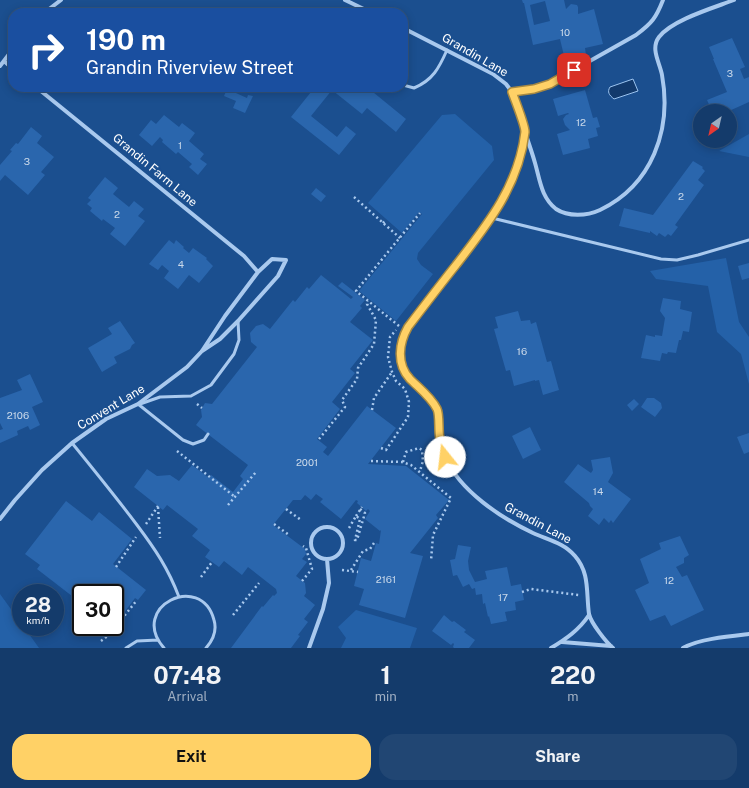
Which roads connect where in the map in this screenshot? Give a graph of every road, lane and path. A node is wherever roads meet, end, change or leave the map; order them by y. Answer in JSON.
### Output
{"nodes":[{"id":1,"x":61,"y":0,"type":"edge"},
{"id":2,"x":345,"y":0,"type":"edge"},
{"id":3,"x":663,"y":0,"type":"edge"},
{"id":4,"x":734,"y":0,"type":"edge"},
{"id":5,"x":51,"y":8,"type":"edge"},
{"id":6,"x":362,"y":8,"type":"edge"},
{"id":7,"x":408,"y":30,"type":"edge"},
{"id":8,"x":447,"y":50,"type":"junction"},
{"id":9,"x":8,"y":56,"type":"edge"},
{"id":10,"x":4,"y":61,"type":"junction"},
{"id":11,"x":8,"y":64,"type":"edge"},
{"id":12,"x":0,"y":66,"type":"edge"},
{"id":13,"x":408,"y":86,"type":"edge"},
{"id":14,"x":42,"y":92,"type":"edge"},
{"id":15,"x":512,"y":92,"type":"junction"},
{"id":16,"x":525,"y":131,"type":"junction"},
{"id":17,"x":354,"y":197,"type":"dead end"},
{"id":18,"x":420,"y":212,"type":"dead end"},
{"id":19,"x":492,"y":218,"type":"junction"},
{"id":20,"x":386,"y":219,"type":"dead end"},
{"id":21,"x":382,"y":223,"type":"junction"},
{"id":22,"x":400,"y":238,"type":"junction"},
{"id":23,"x":749,"y":240,"type":"edge"},
{"id":24,"x":258,"y":272,"type":"junction"},
{"id":25,"x":368,"y":301,"type":"junction"},
{"id":26,"x":238,"y":321,"type":"junction"},
{"id":27,"x":202,"y":351,"type":"junction"},
{"id":28,"x":392,"y":372,"type":"junction"},
{"id":29,"x":138,"y":404,"type":"junction"},
{"id":30,"x":196,"y":404,"type":"dead end"},
{"id":31,"x":202,"y":408,"type":"dead end"},
{"id":32,"x":372,"y":410,"type":"dead end"},
{"id":33,"x":208,"y":434,"type":"dead end"},
{"id":34,"x":320,"y":439,"type":"dead end"},
{"id":35,"x":72,"y":443,"type":"junction"},
{"id":36,"x":381,"y":448,"type":"dead end"},
{"id":37,"x":177,"y":451,"type":"dead end"},
{"id":38,"x":371,"y":461,"type":"dead end"},
{"id":39,"x":402,"y":462,"type":"junction"},
{"id":40,"x":256,"y":472,"type":"dead end"},
{"id":41,"x":420,"y":472,"type":"junction"},
{"id":42,"x":235,"y":497,"type":"junction"},
{"id":43,"x":228,"y":505,"type":"dead end"},
{"id":44,"x":286,"y":509,"type":"dead end"},
{"id":45,"x":356,"y":516,"type":"junction"},
{"id":46,"x":0,"y":519,"type":"edge"},
{"id":47,"x":301,"y":520,"type":"dead end"},
{"id":48,"x":274,"y":524,"type":"dead end"},
{"id":49,"x":145,"y":525,"type":"dead end"},
{"id":50,"x":349,"y":528,"type":"dead end"},
{"id":51,"x":289,"y":535,"type":"dead end"},
{"id":52,"x":160,"y":538,"type":"dead end"},
{"id":53,"x":135,"y":539,"type":"dead end"},
{"id":54,"x":374,"y":543,"type":"dead end"},
{"id":55,"x":303,"y":546,"type":"dead end"},
{"id":56,"x":327,"y":559,"type":"junction"},
{"id":57,"x":431,"y":561,"type":"dead end"},
{"id":58,"x":212,"y":562,"type":"dead end"},
{"id":59,"x":116,"y":566,"type":"dead end"},
{"id":60,"x":342,"y":570,"type":"dead end"},
{"id":61,"x":351,"y":570,"type":"junction"},
{"id":62,"x":358,"y":572,"type":"dead end"},
{"id":63,"x":200,"y":577,"type":"dead end"},
{"id":64,"x":302,"y":581,"type":"dead end"},
{"id":65,"x":259,"y":583,"type":"dead end"},
{"id":66,"x":522,"y":592,"type":"dead end"},
{"id":67,"x":588,"y":596,"type":"junction"},
{"id":68,"x":179,"y":597,"type":"junction"},
{"id":69,"x":137,"y":600,"type":"dead end"},
{"id":70,"x":233,"y":615,"type":"dead end"},
{"id":71,"x":589,"y":615,"type":"junction"},
{"id":72,"x":749,"y":634,"type":"edge"},
{"id":73,"x":158,"y":640,"type":"junction"},
{"id":74,"x":101,"y":641,"type":"dead end"},
{"id":75,"x":561,"y":642,"type":"junction"},
{"id":76,"x":612,"y":647,"type":"edge"},
{"id":77,"x":126,"y":648,"type":"edge"},
{"id":78,"x":164,"y":648,"type":"edge"},
{"id":79,"x":206,"y":648,"type":"edge"},
{"id":80,"x":309,"y":648,"type":"edge"},
{"id":81,"x":551,"y":648,"type":"edge"},
{"id":82,"x":683,"y":648,"type":"edge"}],
"edges":[{"from":1,"to":5,"type":"street"},
{"from":2,"to":6,"type":"street"},
{"from":3,"to":15,"type":"street"},
{"from":4,"to":16,"type":"street"},
{"from":7,"to":8,"type":"street","name":"Grandin Lane"},
{"from":8,"to":13,"type":"lane"},
{"from":8,"to":15,"type":"street","name":"Grandin Lane"},
{"from":9,"to":10,"type":"street"},
{"from":10,"to":11,"type":"street"},
{"from":10,"to":12,"type":"street"},
{"from":14,"to":24,"type":"street","name":"Grandin Farm Lane"},
{"from":15,"to":16,"type":"street","name":"Grandin Lane"},
{"from":16,"to":19,"type":"street","name":"Grandin Lane"},
{"from":17,"to":21,"type":"path"},
{"from":18,"to":22,"type":"path"},
{"from":19,"to":23,"type":"lane"},
{"from":19,"to":67,"type":"street","name":"Grandin Lane"},
{"from":20,"to":21,"type":"path"},
{"from":21,"to":22,"type":"path"},
{"from":22,"to":25,"type":"path"},
{"from":24,"to":26,"type":"street","name":"Convent Lane"},
{"from":24,"to":27,"type":"street","name":"Convent Lane"},
{"from":25,"to":28,"type":"path"},
{"from":25,"to":34,"type":"path"},
{"from":26,"to":27,"type":"street","name":"Convent Lane"},
{"from":26,"to":29,"type":"lane"},
{"from":27,"to":29,"type":"street","name":"Convent Lane"},
{"from":28,"to":32,"type":"path"},
{"from":28,"to":36,"type":"path"},
{"from":29,"to":33,"type":"lane"},
{"from":29,"to":35,"type":"street","name":"Convent Lane"},
{"from":30,"to":31,"type":"path"},
{"from":35,"to":46,"type":"street","name":"Convent Lane"},
{"from":35,"to":68,"type":"lane"},
{"from":37,"to":42,"type":"path"},
{"from":38,"to":39,"type":"path"},
{"from":39,"to":41,"type":"path"},
{"from":39,"to":41,"type":"path"},
{"from":40,"to":42,"type":"path"},
{"from":41,"to":57,"type":"path"},
{"from":42,"to":43,"type":"path"},
{"from":44,"to":47,"type":"path"},
{"from":45,"to":45,"type":"path"},
{"from":45,"to":50,"type":"path"},
{"from":48,"to":51,"type":"path"},
{"from":49,"to":52,"type":"path"},
{"from":53,"to":59,"type":"path"},
{"from":54,"to":61,"type":"path"},
{"from":55,"to":64,"type":"path"},
{"from":56,"to":56,"type":"street"},
{"from":56,"to":80,"type":"street"},
{"from":58,"to":63,"type":"path"},
{"from":60,"to":61,"type":"path"},
{"from":61,"to":62,"type":"path"},
{"from":65,"to":70,"type":"path"},
{"from":66,"to":67,"type":"path"},
{"from":67,"to":71,"type":"street","name":"Grandin Lane"},
{"from":68,"to":73,"type":"lane"},
{"from":68,"to":79,"type":"lane"},
{"from":69,"to":74,"type":"path"},
{"from":71,"to":75,"type":"street"},
{"from":71,"to":76,"type":"street"},
{"from":72,"to":82,"type":"street"},
{"from":73,"to":77,"type":"lane"},
{"from":73,"to":78,"type":"lane"},
{"from":75,"to":76,"type":"street"},
{"from":75,"to":81,"type":"street"}]}
